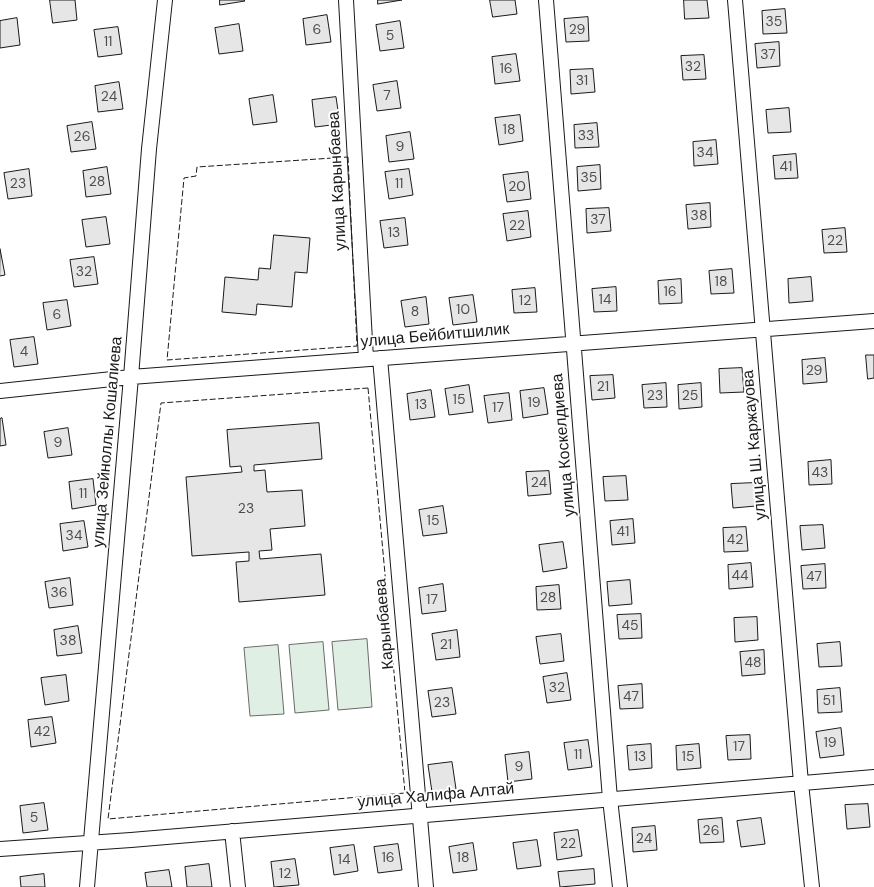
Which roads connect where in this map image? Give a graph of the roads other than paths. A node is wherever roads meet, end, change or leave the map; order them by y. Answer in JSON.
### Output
{"nodes":[{"id":1,"x":164,"y":0,"type":"edge"},
{"id":2,"x":346,"y":0,"type":"edge"},
{"id":3,"x":546,"y":0,"type":"edge"},
{"id":4,"x":735,"y":0,"type":"edge"},
{"id":5,"x":874,"y":321,"type":"edge"},
{"id":6,"x":763,"y":329,"type":"junction"},
{"id":7,"x":573,"y":343,"type":"junction"},
{"id":8,"x":380,"y":358,"type":"junction"},
{"id":9,"x":366,"y":359,"type":"junction"},
{"id":10,"x":131,"y":378,"type":"junction"},
{"id":11,"x":0,"y":390,"type":"edge"},
{"id":12,"x":874,"y":777,"type":"edge"},
{"id":13,"x":802,"y":783,"type":"junction"},
{"id":14,"x":610,"y":799,"type":"junction"},
{"id":15,"x":419,"y":815,"type":"junction"},
{"id":16,"x":232,"y":831,"type":"junction"},
{"id":17,"x":90,"y":842,"type":"junction"},
{"id":18,"x":0,"y":849,"type":"edge"},
{"id":19,"x":87,"y":887,"type":"edge"},
{"id":20,"x":238,"y":887,"type":"edge"},
{"id":21,"x":426,"y":887,"type":"edge"},
{"id":22,"x":620,"y":887,"type":"edge"},
{"id":23,"x":812,"y":887,"type":"edge"}],
"edges":[{"from":1,"to":10,"type":"street","name":"улица Зейноллы Кошалиева"},
{"from":2,"to":9,"type":"street","name":"улица Карынбаева"},
{"from":3,"to":7,"type":"street","name":"улица Коскелдиева"},
{"from":4,"to":6,"type":"street","name":"улица Ш. Каржауова"},
{"from":5,"to":6,"type":"street","name":"улица Бейбитшилик"},
{"from":6,"to":7,"type":"street","name":"улица Бейбитшилик"},
{"from":6,"to":13,"type":"street","name":"улица Ш. Каржауова"},
{"from":7,"to":8,"type":"street","name":"улица Бейбитшилик"},
{"from":7,"to":14,"type":"street","name":"улица Коскелдиева"},
{"from":8,"to":9,"type":"street","name":"улица Бейбитшилик"},
{"from":8,"to":15,"type":"street","name":"Карынбаева"},
{"from":9,"to":10,"type":"street","name":"улица Бейбитшилик"},
{"from":10,"to":11,"type":"street","name":"улица Бейбитшилик"},
{"from":10,"to":17,"type":"street","name":"улица Зейноллы Кошалиева"},
{"from":12,"to":13,"type":"street","name":"улица Халифа Алтай"},
{"from":13,"to":14,"type":"street","name":"улица Халифа Алтай"},
{"from":13,"to":23,"type":"street","name":"улица Ш. Каржауова"},
{"from":14,"to":15,"type":"street","name":"улица Халифа Алтай"},
{"from":14,"to":22,"type":"street","name":"улица Коскелдиева"},
{"from":15,"to":16,"type":"street","name":"улица Халифа Алтай"},
{"from":15,"to":21,"type":"street","name":"Карынбаева"},
{"from":16,"to":17,"type":"street","name":"улица Халифа Алтай"},
{"from":16,"to":20,"type":"street"},
{"from":17,"to":18,"type":"street","name":"улица Халифа Алтай"},
{"from":17,"to":19,"type":"street","name":"улица Зейноллы Кошалиева"}]}
